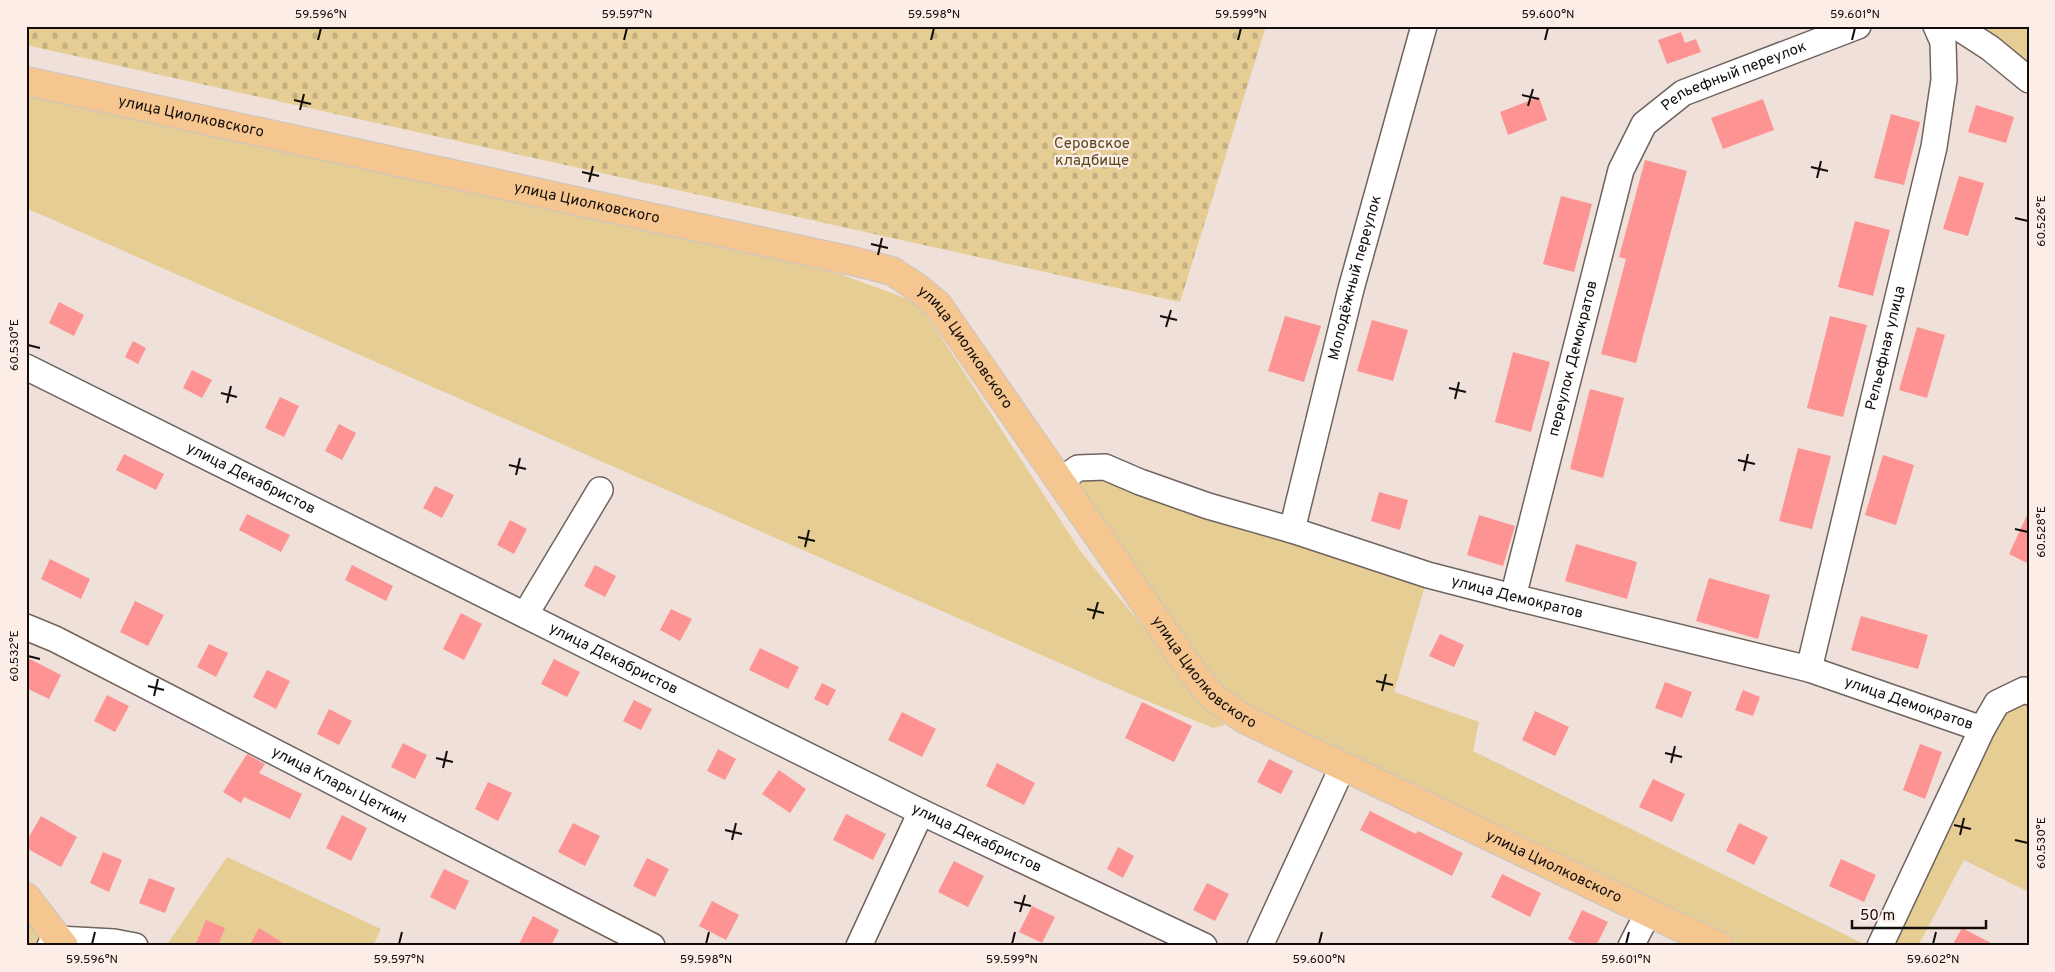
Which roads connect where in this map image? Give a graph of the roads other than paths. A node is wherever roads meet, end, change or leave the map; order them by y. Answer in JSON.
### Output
{"nodes":[{"id":1,"x":1424,"y":26,"type":"edge"},
{"id":2,"x":1858,"y":26,"type":"edge"},
{"id":3,"x":1936,"y":26,"type":"edge"},
{"id":4,"x":1956,"y":26,"type":"edge"},
{"id":5,"x":2029,"y":80,"type":"edge"},
{"id":6,"x":26,"y":81,"type":"edge"},
{"id":7,"x":1644,"y":124,"type":"joint"},
{"id":8,"x":26,"y":367,"type":"edge"},
{"id":9,"x":1060,"y":481,"type":"junction"},
{"id":10,"x":600,"y":490,"type":"dead end"},
{"id":11,"x":1292,"y":530,"type":"junction"},
{"id":12,"x":1513,"y":598,"type":"junction"},
{"id":13,"x":525,"y":615,"type":"junction"},
{"id":14,"x":26,"y":627,"type":"edge"},
{"id":15,"x":1809,"y":669,"type":"junction"},
{"id":16,"x":2029,"y":692,"type":"edge"},
{"id":17,"x":1982,"y":728,"type":"junction"},
{"id":18,"x":1342,"y":768,"type":"junction"},
{"id":19,"x":921,"y":812,"type":"junction"},
{"id":20,"x":26,"y":897,"type":"edge"},
{"id":21,"x":1648,"y":913,"type":"junction"},
{"id":22,"x":57,"y":944,"type":"edge"},
{"id":23,"x":136,"y":946,"type":"edge"},
{"id":24,"x":652,"y":946,"type":"edge"},
{"id":25,"x":859,"y":946,"type":"edge"},
{"id":26,"x":1204,"y":946,"type":"edge"},
{"id":27,"x":1260,"y":946,"type":"edge"},
{"id":28,"x":1631,"y":946,"type":"edge"},
{"id":29,"x":1719,"y":946,"type":"edge"},
{"id":30,"x":1880,"y":946,"type":"edge"}],
"edges":[{"from":1,"to":11,"type":"street","name":"Молодёжный переулок"},
{"from":2,"to":7,"type":"street","name":"Рельефный переулок"},
{"from":3,"to":15,"type":"street","name":"Рельефная улица"},
{"from":4,"to":5,"type":"street"},
{"from":6,"to":9,"type":"main road","name":"улица Циолковского"},
{"from":7,"to":12,"type":"street","name":"переулок Демократов"},
{"from":8,"to":13,"type":"street","name":"улица Декабристов"},
{"from":9,"to":11,"type":"street","name":"улица Демократов"},
{"from":9,"to":18,"type":"main road","name":"улица Циолковского"},
{"from":10,"to":13,"type":"street"},
{"from":11,"to":12,"type":"street","name":"улица Демократов"},
{"from":12,"to":15,"type":"street","name":"улица Демократов"},
{"from":13,"to":19,"type":"street","name":"улица Декабристов"},
{"from":14,"to":24,"type":"street","name":"улица Клары Цеткин"},
{"from":15,"to":17,"type":"street","name":"улица Демократов"},
{"from":16,"to":17,"type":"street"},
{"from":17,"to":30,"type":"street"},
{"from":18,"to":21,"type":"main road","name":"улица Циолковского"},
{"from":18,"to":27,"type":"street"},
{"from":19,"to":25,"type":"street"},
{"from":19,"to":26,"type":"street","name":"улица Декабристов"},
{"from":20,"to":22,"type":"main road"},
{"from":21,"to":28,"type":"street"},
{"from":21,"to":29,"type":"main road","name":"улица Циолковского"},
{"from":22,"to":23,"type":"street"}]}
